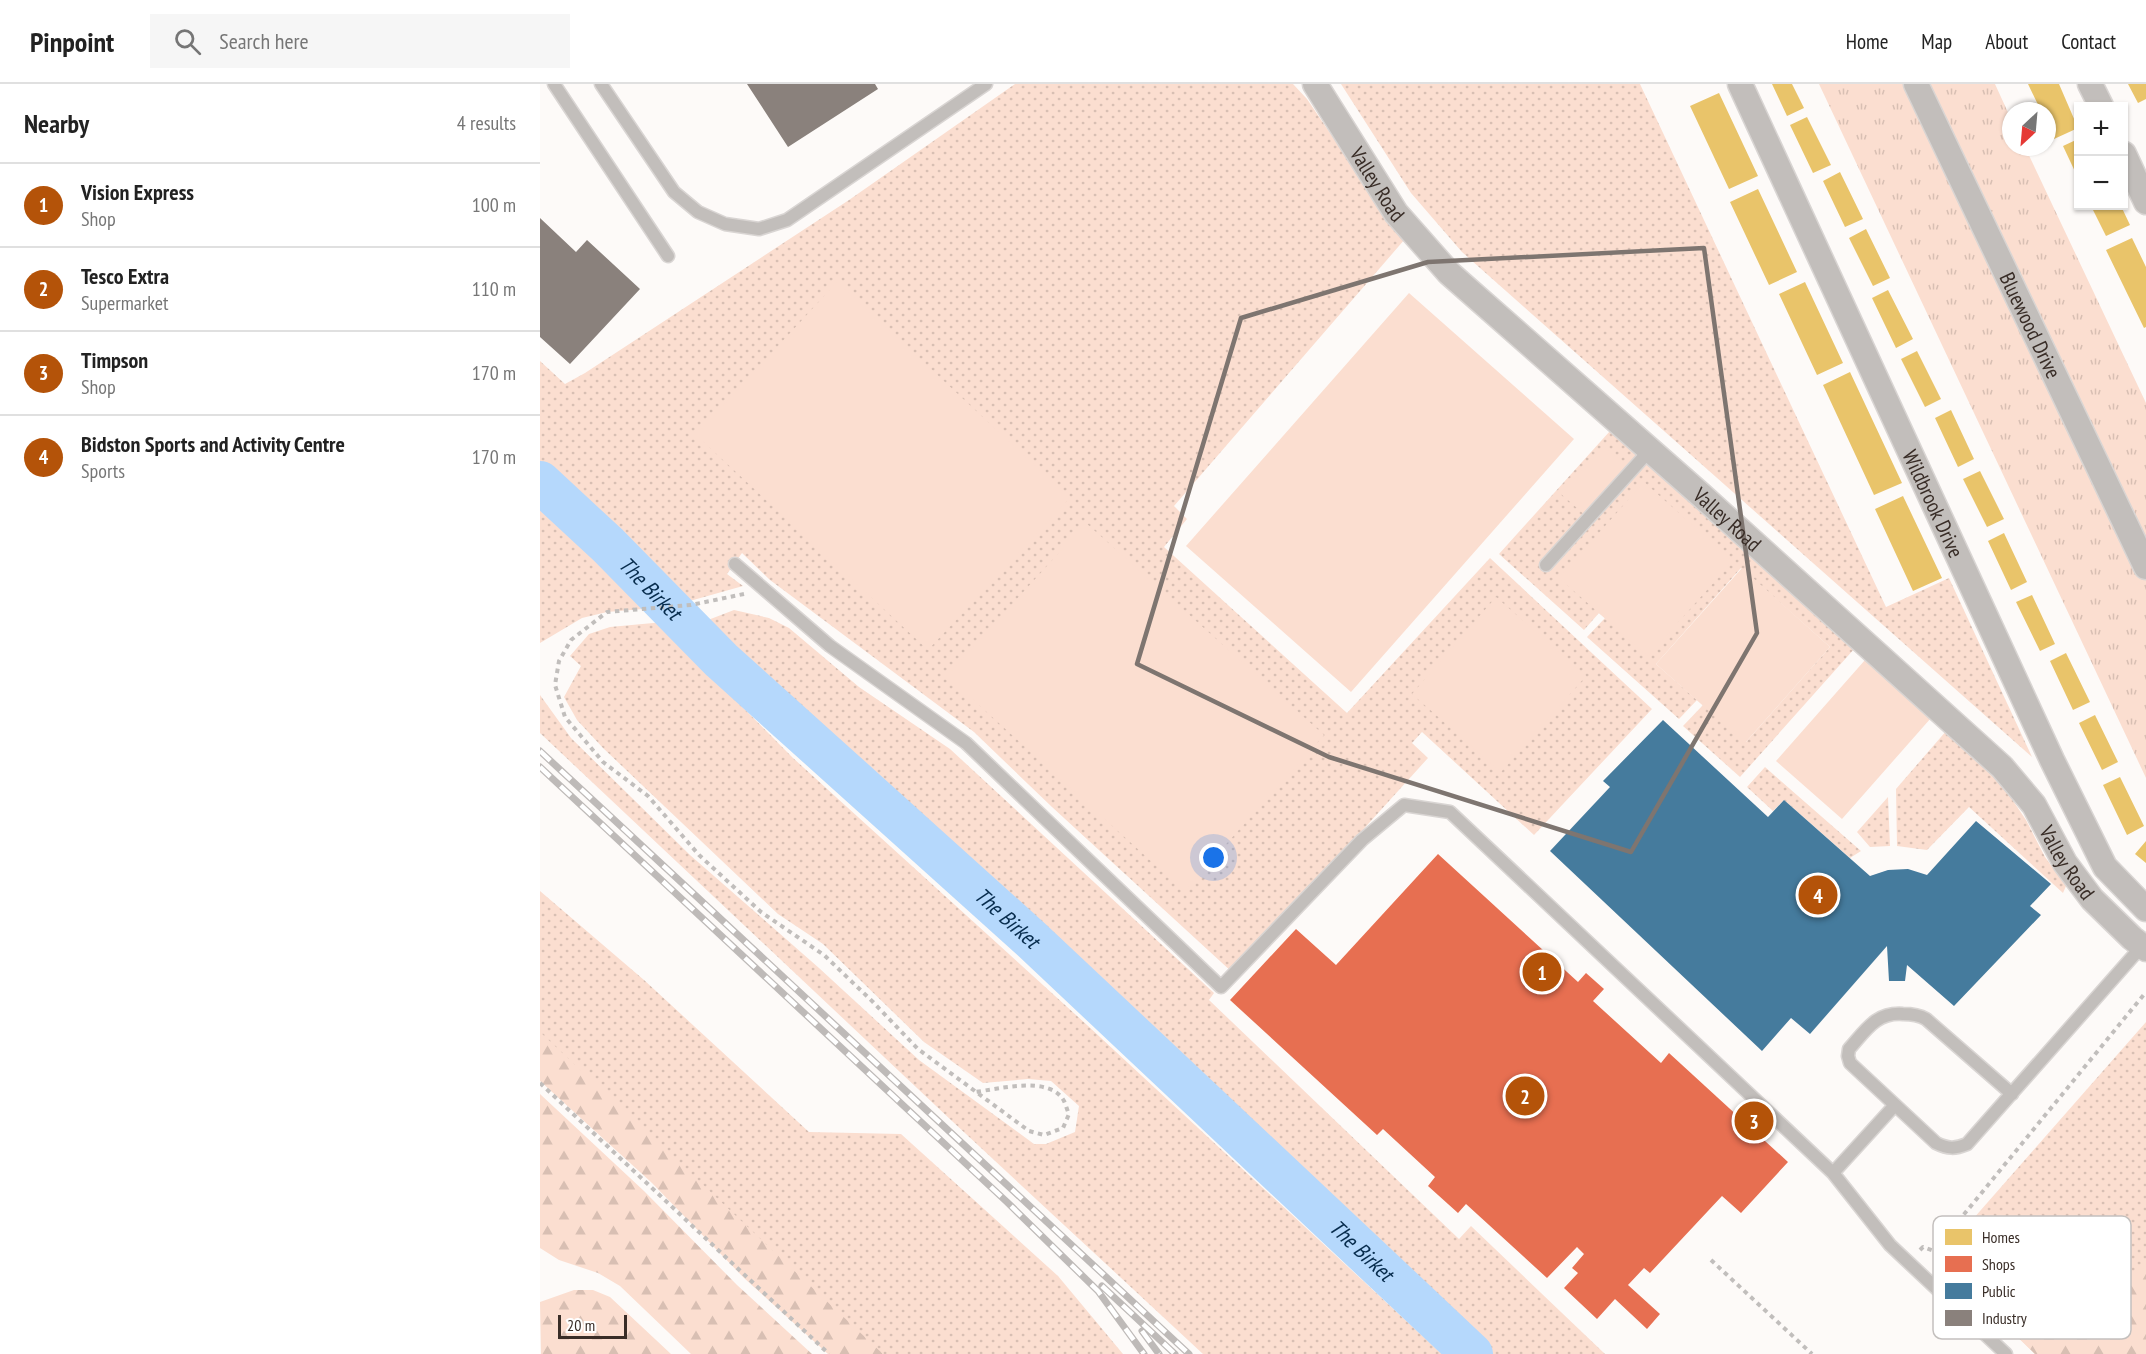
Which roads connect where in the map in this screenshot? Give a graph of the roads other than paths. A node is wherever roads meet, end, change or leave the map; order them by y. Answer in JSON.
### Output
{"nodes":[{"id":1,"x":554,"y":84,"type":"edge"},
{"id":2,"x":601,"y":84,"type":"edge"},
{"id":3,"x":986,"y":84,"type":"edge"},
{"id":4,"x":1316,"y":84,"type":"edge"},
{"id":5,"x":1740,"y":84,"type":"edge"},
{"id":6,"x":1916,"y":84,"type":"edge"},
{"id":7,"x":2091,"y":84,"type":"edge"},
{"id":8,"x":2099,"y":102,"type":"edge"},
{"id":9,"x":2125,"y":156,"type":"edge"},
{"id":10,"x":2146,"y":202,"type":"edge"},
{"id":11,"x":668,"y":256,"type":"dead end"},
{"id":12,"x":1650,"y":450,"type":"junction"},
{"id":13,"x":735,"y":564,"type":"dead end"},
{"id":14,"x":1546,"y":565,"type":"dead end"},
{"id":15,"x":2146,"y":567,"type":"edge"},
{"id":16,"x":2146,"y":909,"type":"edge"},
{"id":17,"x":2144,"y":948,"type":"edge"},
{"id":18,"x":2012,"y":1094,"type":"junction"},
{"id":19,"x":1895,"y":1105,"type":"junction"},
{"id":20,"x":1833,"y":1173,"type":"junction"},
{"id":21,"x":1933,"y":1285,"type":"edge"},
{"id":22,"x":1990,"y":1339,"type":"edge"},
{"id":23,"x":2006,"y":1354,"type":"edge"}],
"edges":[{"from":1,"to":11,"type":"lane"},
{"from":2,"to":3,"type":"lane"},
{"from":4,"to":12,"type":"street","name":"Valley Road"},
{"from":5,"to":16,"type":"street","name":"Wildbrook Drive"},
{"from":6,"to":15,"type":"street","name":"Bluewood Drive"},
{"from":7,"to":8,"type":"street"},
{"from":9,"to":10,"type":"street"},
{"from":12,"to":14,"type":"lane"},
{"from":12,"to":17,"type":"street","name":"Valley Road"},
{"from":13,"to":20,"type":"lane"},
{"from":17,"to":18,"type":"lane"},
{"from":18,"to":19,"type":"lane"},
{"from":18,"to":19,"type":"lane"},
{"from":19,"to":20,"type":"lane"},
{"from":20,"to":21,"type":"lane"},
{"from":22,"to":23,"type":"lane"}]}
